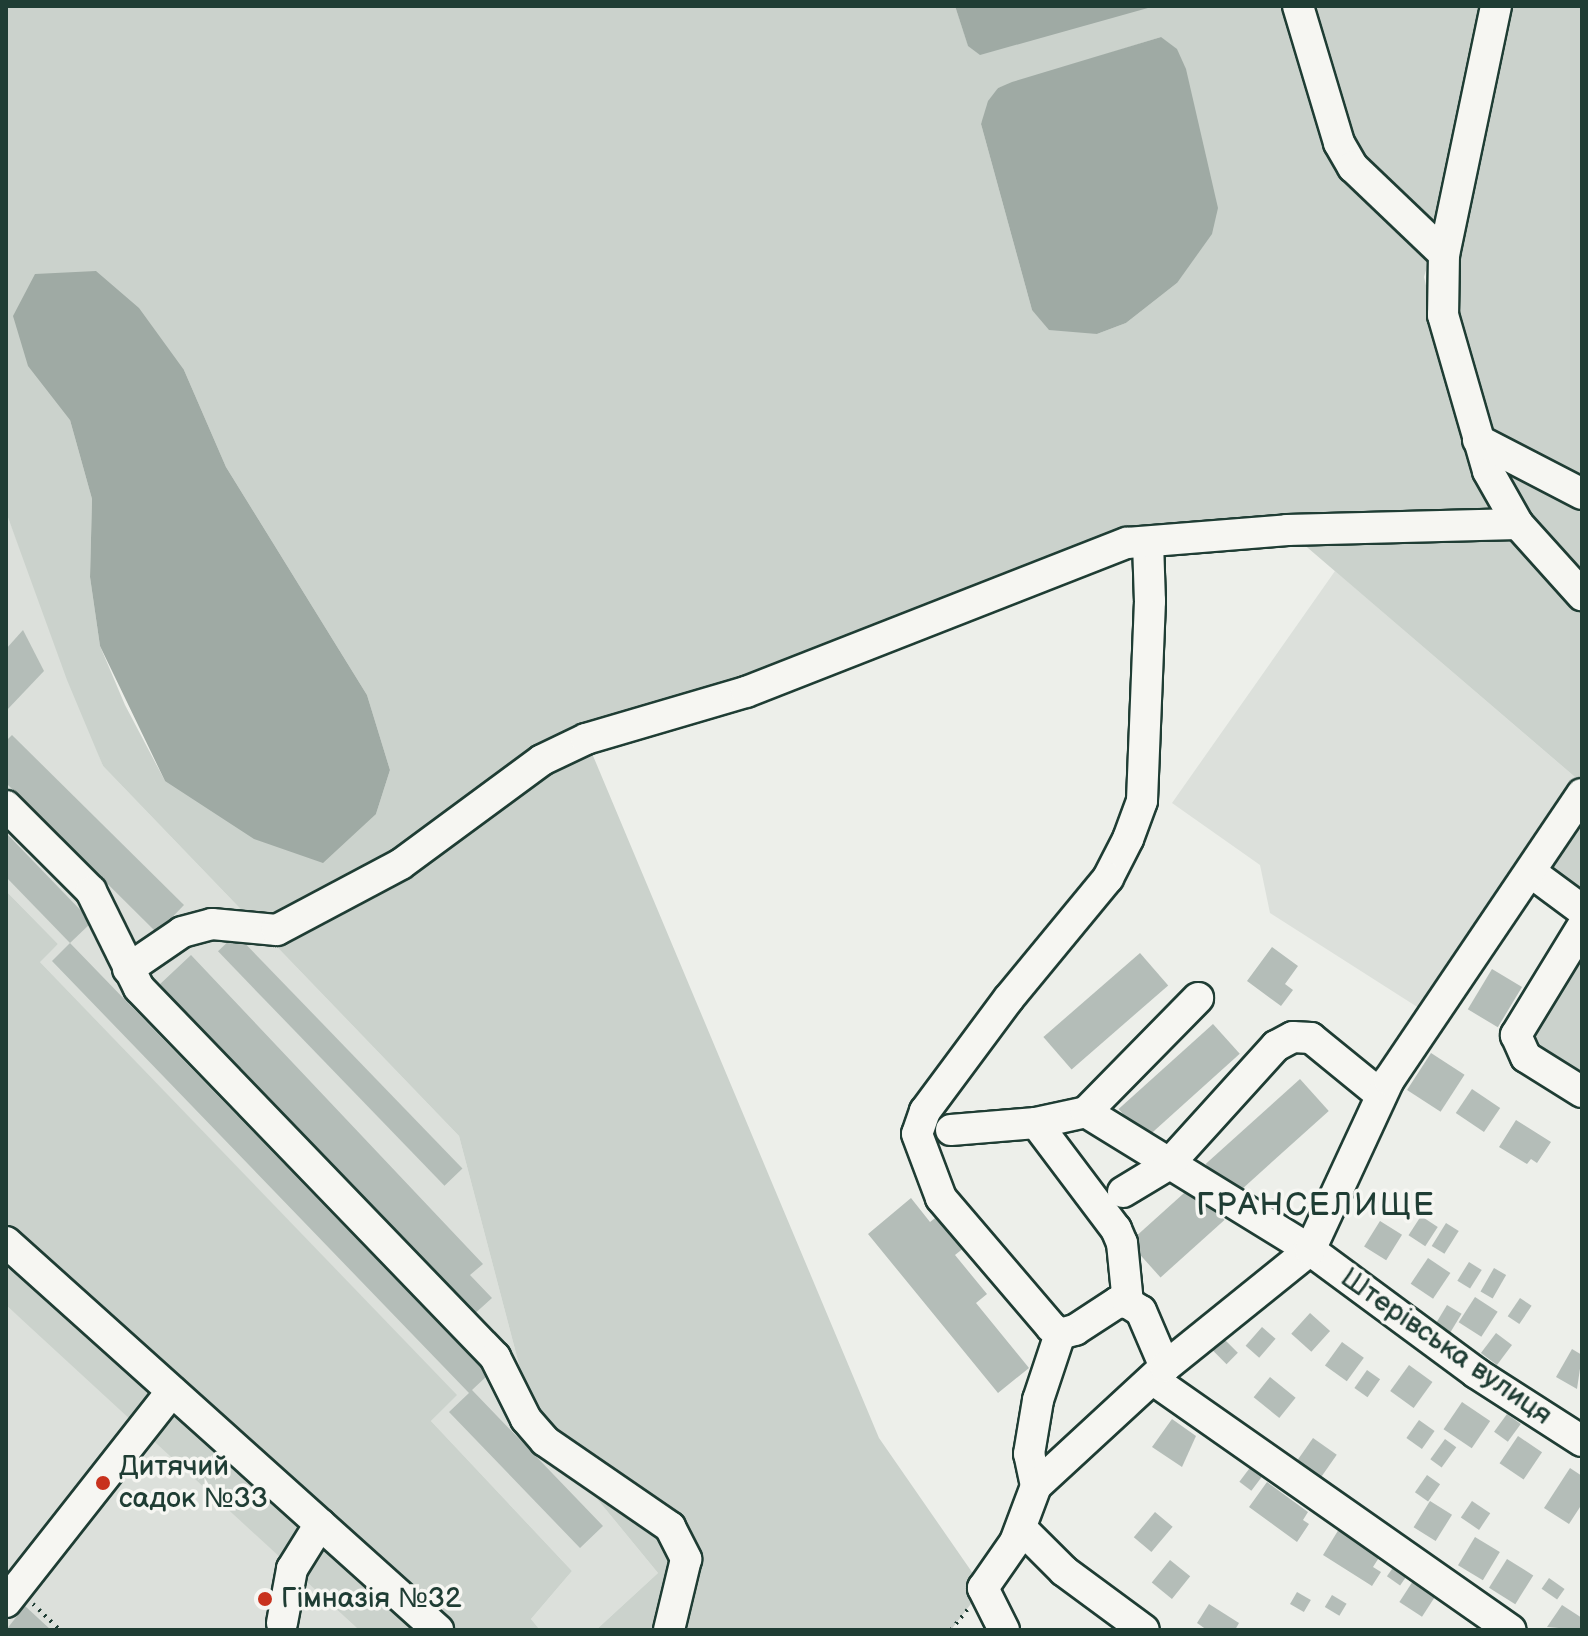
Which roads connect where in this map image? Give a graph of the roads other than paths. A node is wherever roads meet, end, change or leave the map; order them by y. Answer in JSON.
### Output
{"nodes":[{"id":1,"x":1298,"y":6,"type":"edge"},
{"id":2,"x":1496,"y":6,"type":"edge"},
{"id":3,"x":1444,"y":254,"type":"junction"},
{"id":4,"x":1478,"y":440,"type":"junction"},
{"id":5,"x":1582,"y":494,"type":"edge"},
{"id":6,"x":1518,"y":524,"type":"junction"},
{"id":7,"x":1148,"y":542,"type":"junction"},
{"id":8,"x":1582,"y":595,"type":"edge"},
{"id":9,"x":1582,"y":794,"type":"edge"},
{"id":10,"x":6,"y":806,"type":"edge"},
{"id":11,"x":1532,"y":873,"type":"junction"},
{"id":12,"x":1582,"y":910,"type":"edge"},
{"id":13,"x":1582,"y":927,"type":"edge"},
{"id":14,"x":128,"y":969,"type":"junction"},
{"id":15,"x":1198,"y":998,"type":"dead end"},
{"id":16,"x":1582,"y":1092,"type":"edge"},
{"id":17,"x":1381,"y":1095,"type":"junction"},
{"id":18,"x":1086,"y":1112,"type":"junction"},
{"id":19,"x":1036,"y":1123,"type":"junction"},
{"id":20,"x":951,"y":1130,"type":"dead end"},
{"id":21,"x":1168,"y":1165,"type":"junction"},
{"id":22,"x":1123,"y":1192,"type":"dead end"},
{"id":23,"x":6,"y":1242,"type":"edge"},
{"id":24,"x":1310,"y":1250,"type":"junction"},
{"id":25,"x":1128,"y":1303,"type":"junction"},
{"id":26,"x":1060,"y":1334,"type":"junction"},
{"id":27,"x":1160,"y":1374,"type":"junction"},
{"id":28,"x":172,"y":1391,"type":"junction"},
{"id":29,"x":1582,"y":1441,"type":"edge"},
{"id":30,"x":1036,"y":1486,"type":"junction"},
{"id":31,"x":320,"y":1524,"type":"junction"},
{"id":32,"x":1022,"y":1529,"type":"junction"},
{"id":33,"x":11,"y":1596,"type":"edge"},
{"id":34,"x":282,"y":1623,"type":"dead end"},
{"id":35,"x":1504,"y":1624,"type":"edge"},
{"id":36,"x":438,"y":1630,"type":"edge"},
{"id":37,"x":669,"y":1630,"type":"edge"},
{"id":38,"x":1004,"y":1630,"type":"edge"},
{"id":39,"x":1144,"y":1630,"type":"edge"}],
"edges":[{"from":1,"to":3,"type":"street"},
{"from":2,"to":3,"type":"street"},
{"from":3,"to":4,"type":"street"},
{"from":4,"to":5,"type":"street"},
{"from":4,"to":6,"type":"street"},
{"from":6,"to":7,"type":"street"},
{"from":6,"to":8,"type":"street"},
{"from":7,"to":14,"type":"street"},
{"from":7,"to":26,"type":"street"},
{"from":9,"to":11,"type":"street"},
{"from":10,"to":14,"type":"street"},
{"from":11,"to":12,"type":"street"},
{"from":11,"to":17,"type":"street"},
{"from":13,"to":16,"type":"street"},
{"from":14,"to":37,"type":"street"},
{"from":15,"to":18,"type":"street"},
{"from":17,"to":21,"type":"street"},
{"from":17,"to":24,"type":"street"},
{"from":18,"to":19,"type":"street"},
{"from":18,"to":21,"type":"street","name":"Штерівська вулиця"},
{"from":19,"to":20,"type":"street"},
{"from":19,"to":25,"type":"street"},
{"from":21,"to":22,"type":"street"},
{"from":21,"to":24,"type":"street","name":"Штерівська вулиця"},
{"from":23,"to":28,"type":"street"},
{"from":24,"to":27,"type":"street"},
{"from":24,"to":29,"type":"street","name":"Штерівська вулиця"},
{"from":25,"to":26,"type":"street"},
{"from":25,"to":27,"type":"street"},
{"from":26,"to":30,"type":"street"},
{"from":27,"to":30,"type":"street"},
{"from":27,"to":35,"type":"street"},
{"from":28,"to":31,"type":"street"},
{"from":28,"to":33,"type":"street"},
{"from":30,"to":32,"type":"street"},
{"from":31,"to":34,"type":"street"},
{"from":31,"to":36,"type":"street"},
{"from":32,"to":38,"type":"street"},
{"from":32,"to":39,"type":"street"}]}
